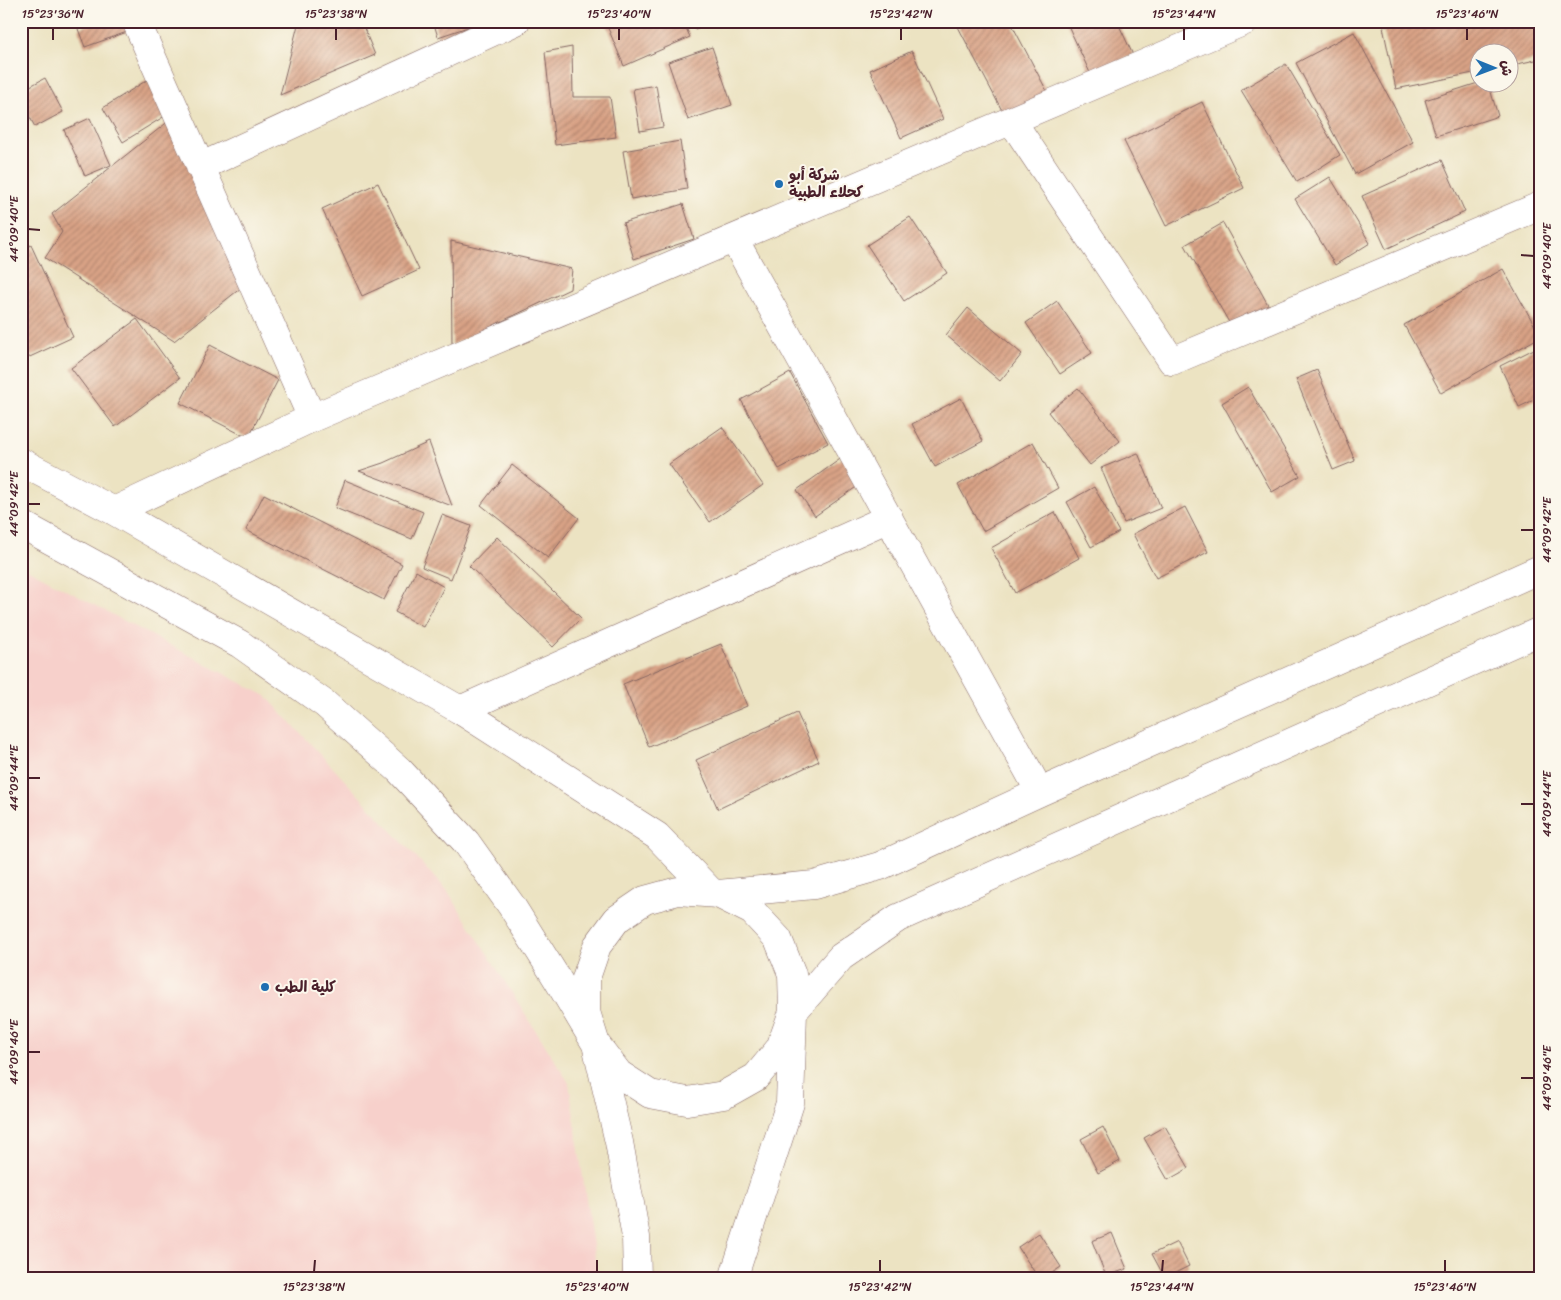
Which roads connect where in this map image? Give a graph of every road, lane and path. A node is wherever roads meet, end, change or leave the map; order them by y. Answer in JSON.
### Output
{"nodes":[{"id":1,"x":136,"y":21,"type":"edge"},
{"id":2,"x":516,"y":21,"type":"edge"},
{"id":3,"x":1245,"y":21,"type":"edge"},
{"id":4,"x":1012,"y":120,"type":"junction"},
{"id":5,"x":200,"y":167,"type":"junction"},
{"id":6,"x":1540,"y":206,"type":"edge"},
{"id":7,"x":734,"y":239,"type":"junction"},
{"id":8,"x":312,"y":418,"type":"junction"},
{"id":9,"x":21,"y":462,"type":"edge"},
{"id":10,"x":114,"y":511,"type":"junction"},
{"id":11,"x":889,"y":518,"type":"junction"},
{"id":12,"x":21,"y":524,"type":"edge"},
{"id":13,"x":1540,"y":570,"type":"edge"},
{"id":14,"x":1540,"y":631,"type":"edge"},
{"id":15,"x":460,"y":710,"type":"junction"},
{"id":16,"x":1040,"y":792,"type":"junction"},
{"id":17,"x":715,"y":893,"type":"junction"},
{"id":18,"x":793,"y":1012,"type":"junction"},
{"id":19,"x":596,"y":1044,"type":"junction"},
{"id":20,"x":637,"y":1279,"type":"edge"},
{"id":21,"x":733,"y":1279,"type":"edge"}],
"edges":[{"from":1,"to":5,"type":"street"},
{"from":2,"to":5,"type":"street"},
{"from":3,"to":4,"type":"street"},
{"from":4,"to":6,"type":"street"},
{"from":4,"to":7,"type":"street"},
{"from":5,"to":8,"type":"street"},
{"from":7,"to":8,"type":"street"},
{"from":7,"to":11,"type":"street"},
{"from":8,"to":10,"type":"street"},
{"from":9,"to":10,"type":"street"},
{"from":10,"to":15,"type":"street"},
{"from":11,"to":15,"type":"street"},
{"from":11,"to":16,"type":"street"},
{"from":12,"to":19,"type":"street"},
{"from":13,"to":16,"type":"street"},
{"from":14,"to":18,"type":"street"},
{"from":15,"to":17,"type":"street"},
{"from":16,"to":17,"type":"street"},
{"from":17,"to":18,"type":"street"},
{"from":17,"to":19,"type":"street"},
{"from":18,"to":19,"type":"street"},
{"from":18,"to":21,"type":"street"},
{"from":19,"to":20,"type":"street"}]}
